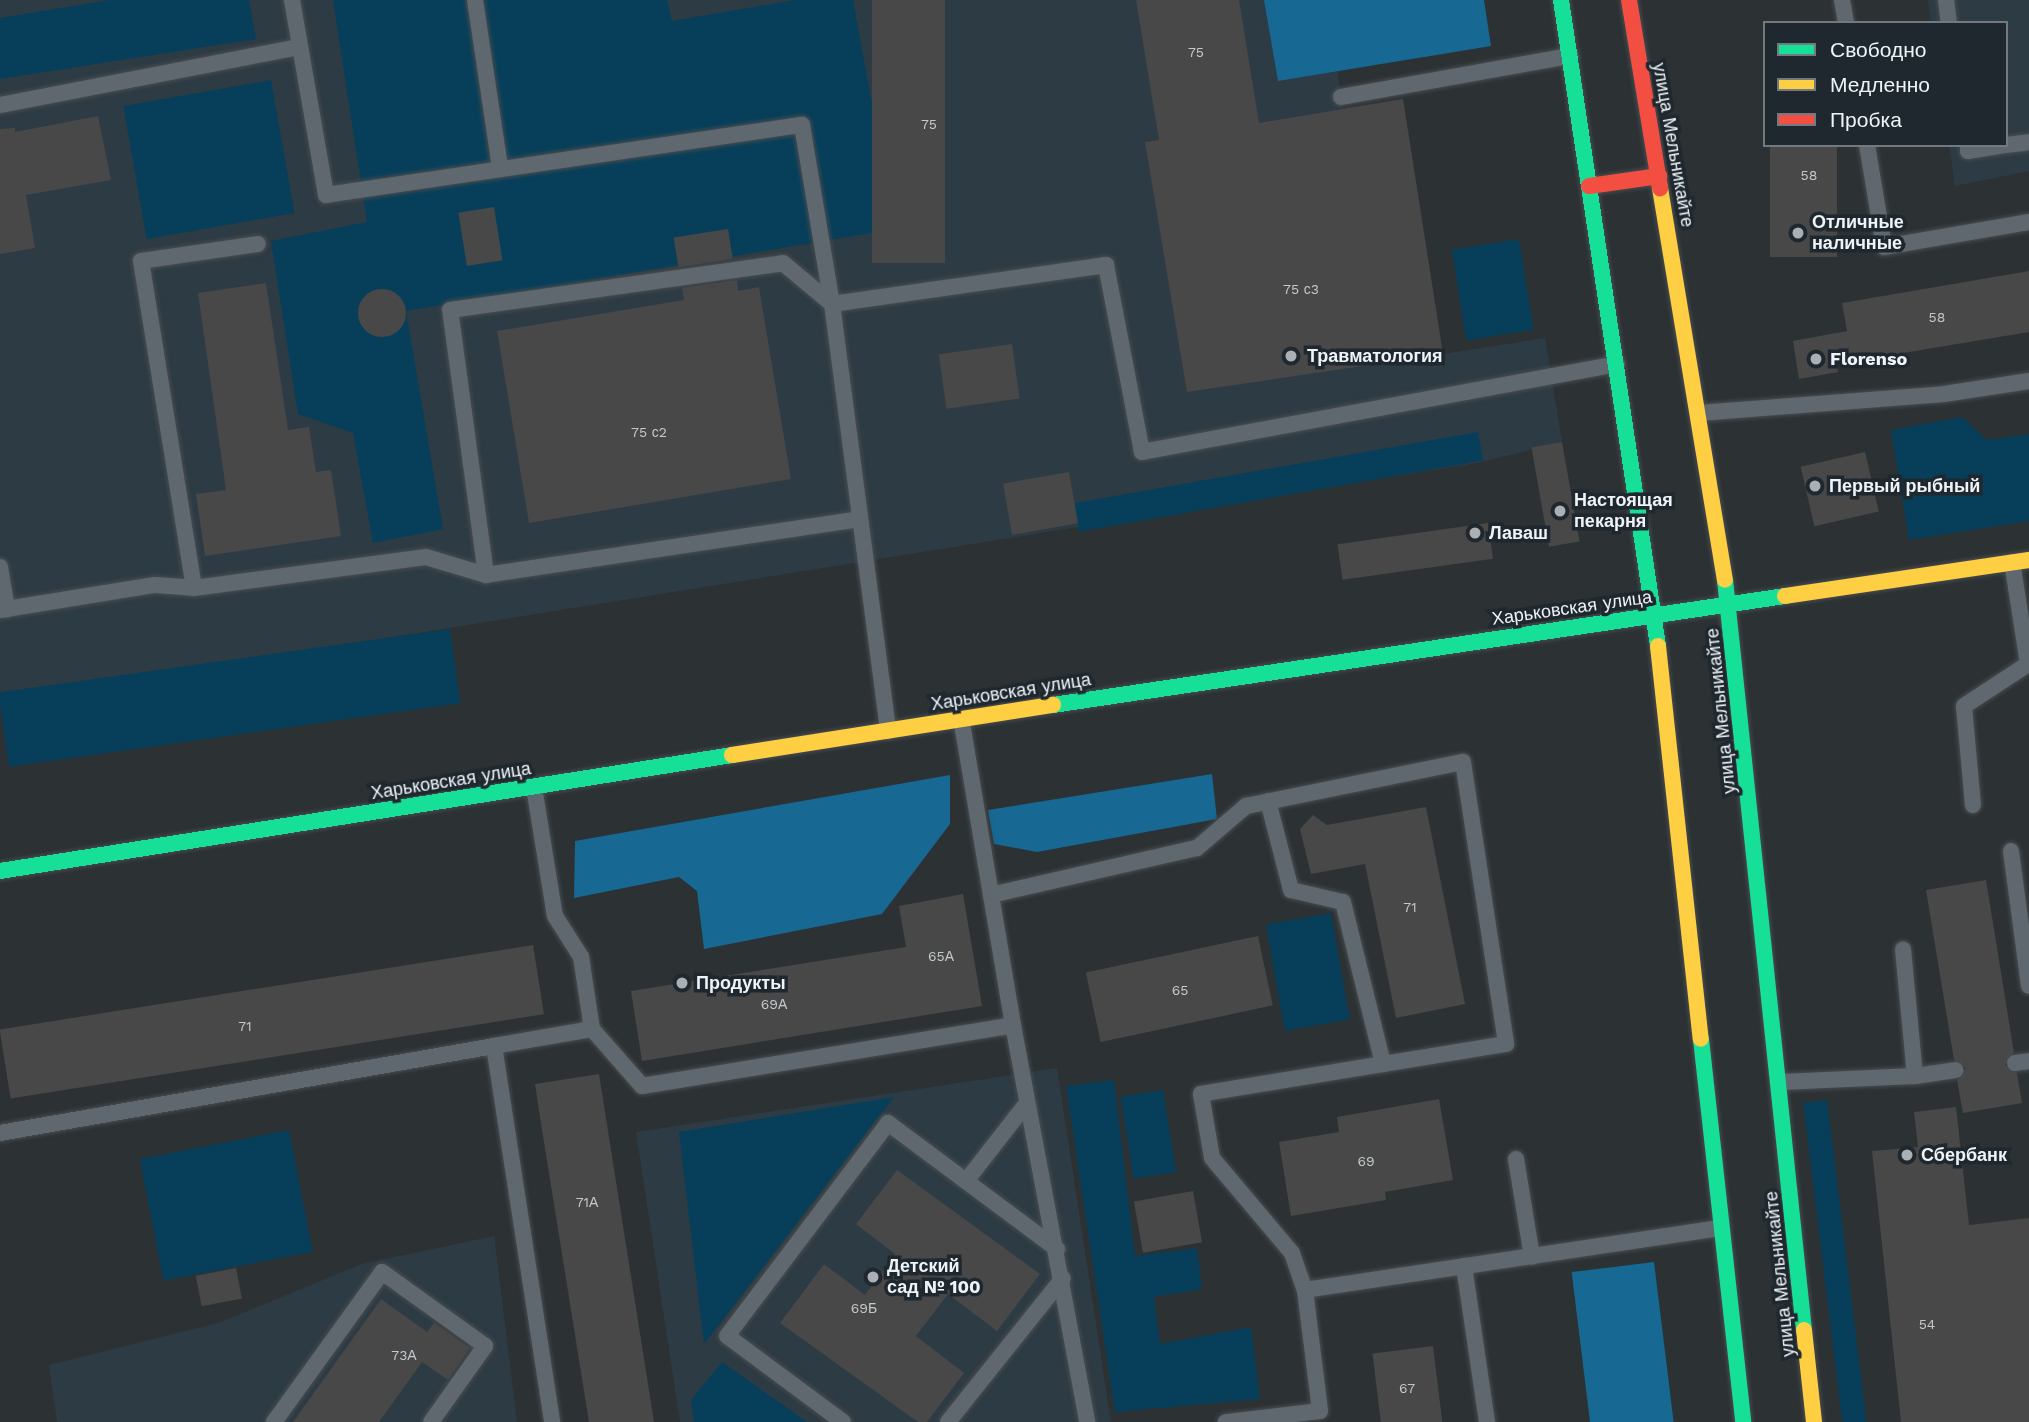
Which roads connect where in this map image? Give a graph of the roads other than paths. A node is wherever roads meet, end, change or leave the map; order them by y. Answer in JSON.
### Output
{"nodes":[{"id":1,"x":292,"y":0,"type":"edge"},
{"id":2,"x":475,"y":0,"type":"edge"},
{"id":3,"x":1560,"y":0,"type":"edge"},
{"id":4,"x":1629,"y":0,"type":"edge"},
{"id":5,"x":1842,"y":0,"type":"edge"},
{"id":6,"x":1946,"y":0,"type":"edge"},
{"id":7,"x":1846,"y":21,"type":"edge"},
{"id":8,"x":1949,"y":21,"type":"edge"},
{"id":9,"x":299,"y":47,"type":"junction"},
{"id":10,"x":1570,"y":56,"type":"junction"},
{"id":11,"x":1341,"y":97,"type":"dead end"},
{"id":12,"x":0,"y":105,"type":"edge"},
{"id":13,"x":2029,"y":142,"type":"edge"},
{"id":14,"x":2008,"y":145,"type":"edge"},
{"id":15,"x":1867,"y":147,"type":"edge"},
{"id":16,"x":1968,"y":147,"type":"edge"},
{"id":17,"x":1993,"y":147,"type":"edge"},
{"id":18,"x":500,"y":168,"type":"junction"},
{"id":19,"x":1659,"y":176,"type":"junction"},
{"id":20,"x":1589,"y":186,"type":"junction"},
{"id":21,"x":2029,"y":222,"type":"edge"},
{"id":22,"x":258,"y":244,"type":"dead end"},
{"id":23,"x":832,"y":304,"type":"junction"},
{"id":24,"x":1617,"y":364,"type":"junction"},
{"id":25,"x":2029,"y":381,"type":"edge"},
{"id":26,"x":1699,"y":413,"type":"junction"},
{"id":27,"x":860,"y":519,"type":"junction"},
{"id":28,"x":2021,"y":561,"type":"edge"},
{"id":29,"x":0,"y":566,"type":"edge"},
{"id":30,"x":486,"y":575,"type":"junction"},
{"id":31,"x":194,"y":588,"type":"junction"},
{"id":32,"x":1729,"y":606,"type":"junction"},
{"id":33,"x":4,"y":610,"type":"edge"},
{"id":34,"x":1655,"y":616,"type":"junction"},
{"id":35,"x":961,"y":719,"type":"junction"},
{"id":36,"x":888,"y":730,"type":"junction"},
{"id":37,"x":534,"y":787,"type":"junction"},
{"id":38,"x":1268,"y":801,"type":"junction"},
{"id":39,"x":1973,"y":805,"type":"dead end"},
{"id":40,"x":2011,"y":851,"type":"dead end"},
{"id":41,"x":0,"y":871,"type":"edge"},
{"id":42,"x":991,"y":895,"type":"junction"},
{"id":43,"x":1903,"y":950,"type":"dead end"},
{"id":44,"x":2029,"y":986,"type":"edge"},
{"id":45,"x":1013,"y":1025,"type":"junction"},
{"id":46,"x":592,"y":1029,"type":"junction"},
{"id":47,"x":495,"y":1046,"type":"junction"},
{"id":48,"x":1382,"y":1064,"type":"junction"},
{"id":49,"x":1956,"y":1070,"type":"dead end"},
{"id":50,"x":1915,"y":1076,"type":"junction"},
{"id":51,"x":1781,"y":1082,"type":"junction"},
{"id":52,"x":1027,"y":1103,"type":"junction"},
{"id":53,"x":0,"y":1133,"type":"edge"},
{"id":54,"x":1516,"y":1159,"type":"dead end"},
{"id":55,"x":966,"y":1181,"type":"junction"},
{"id":56,"x":1720,"y":1228,"type":"junction"},
{"id":57,"x":1057,"y":1248,"type":"junction"},
{"id":58,"x":1532,"y":1256,"type":"junction"},
{"id":59,"x":1464,"y":1266,"type":"junction"},
{"id":60,"x":1063,"y":1278,"type":"junction"},
{"id":61,"x":1304,"y":1290,"type":"junction"},
{"id":62,"x":1321,"y":1417,"type":"edge"},
{"id":63,"x":275,"y":1422,"type":"edge"},
{"id":64,"x":431,"y":1422,"type":"edge"},
{"id":65,"x":552,"y":1422,"type":"edge"},
{"id":66,"x":843,"y":1422,"type":"edge"},
{"id":67,"x":948,"y":1422,"type":"edge"},
{"id":68,"x":1087,"y":1422,"type":"edge"},
{"id":69,"x":1226,"y":1422,"type":"edge"},
{"id":70,"x":1487,"y":1422,"type":"edge"},
{"id":71,"x":1743,"y":1422,"type":"edge"},
{"id":72,"x":1814,"y":1422,"type":"edge"}],
"edges":[{"from":1,"to":9,"type":"lane"},
{"from":2,"to":18,"type":"lane"},
{"from":3,"to":10,"type":"main road"},
{"from":4,"to":19,"type":"main road","name":"улица Мельникайте"},
{"from":5,"to":7,"type":"lane"},
{"from":6,"to":8,"type":"lane"},
{"from":9,"to":12,"type":"lane"},
{"from":9,"to":18,"type":"lane"},
{"from":10,"to":11,"type":"lane"},
{"from":10,"to":20,"type":"main road"},
{"from":13,"to":14,"type":"lane"},
{"from":15,"to":21,"type":"lane"},
{"from":16,"to":17,"type":"lane"},
{"from":18,"to":23,"type":"lane"},
{"from":19,"to":20,"type":"main road"},
{"from":19,"to":26,"type":"main road","name":"улица Мельникайте"},
{"from":20,"to":24,"type":"main road"},
{"from":22,"to":31,"type":"lane"},
{"from":23,"to":24,"type":"lane"},
{"from":23,"to":27,"type":"lane"},
{"from":23,"to":30,"type":"lane"},
{"from":24,"to":34,"type":"main road"},
{"from":25,"to":26,"type":"lane"},
{"from":26,"to":32,"type":"main road","name":"улица Мельникайте"},
{"from":27,"to":30,"type":"lane"},
{"from":27,"to":36,"type":"lane"},
{"from":28,"to":32,"type":"main road","name":"Харьковская улица"},
{"from":28,"to":39,"type":"lane"},
{"from":29,"to":33,"type":"lane"},
{"from":30,"to":31,"type":"lane"},
{"from":31,"to":33,"type":"lane"},
{"from":32,"to":34,"type":"main road","name":"Харьковская улица"},
{"from":32,"to":51,"type":"main road","name":"улица Мельникайте"},
{"from":34,"to":35,"type":"main road","name":"Харьковская улица"},
{"from":34,"to":56,"type":"main road"},
{"from":35,"to":36,"type":"main road","name":"Харьковская улица"},
{"from":35,"to":42,"type":"lane"},
{"from":36,"to":37,"type":"main road","name":"Харьковская улица"},
{"from":37,"to":41,"type":"main road","name":"Харьковская улица"},
{"from":37,"to":46,"type":"lane"},
{"from":38,"to":42,"type":"lane"},
{"from":38,"to":48,"type":"lane"},
{"from":38,"to":48,"type":"lane"},
{"from":40,"to":44,"type":"lane"},
{"from":42,"to":45,"type":"lane"},
{"from":43,"to":50,"type":"lane"},
{"from":45,"to":46,"type":"lane"},
{"from":45,"to":52,"type":"lane"},
{"from":46,"to":47,"type":"lane"},
{"from":47,"to":53,"type":"lane"},
{"from":47,"to":65,"type":"lane"},
{"from":48,"to":61,"type":"lane"},
{"from":49,"to":50,"type":"lane"},
{"from":50,"to":51,"type":"lane"},
{"from":51,"to":72,"type":"main road","name":"улица Мельникайте"},
{"from":52,"to":55,"type":"lane"},
{"from":52,"to":57,"type":"lane"},
{"from":54,"to":58,"type":"lane"},
{"from":55,"to":57,"type":"lane"},
{"from":55,"to":66,"type":"lane"},
{"from":56,"to":58,"type":"lane"},
{"from":56,"to":71,"type":"main road"},
{"from":57,"to":60,"type":"lane"},
{"from":58,"to":59,"type":"lane"},
{"from":59,"to":61,"type":"lane"},
{"from":59,"to":70,"type":"lane"},
{"from":60,"to":67,"type":"lane"},
{"from":60,"to":68,"type":"lane"},
{"from":61,"to":62,"type":"lane"},
{"from":62,"to":69,"type":"lane"},
{"from":63,"to":64,"type":"lane"}]}
